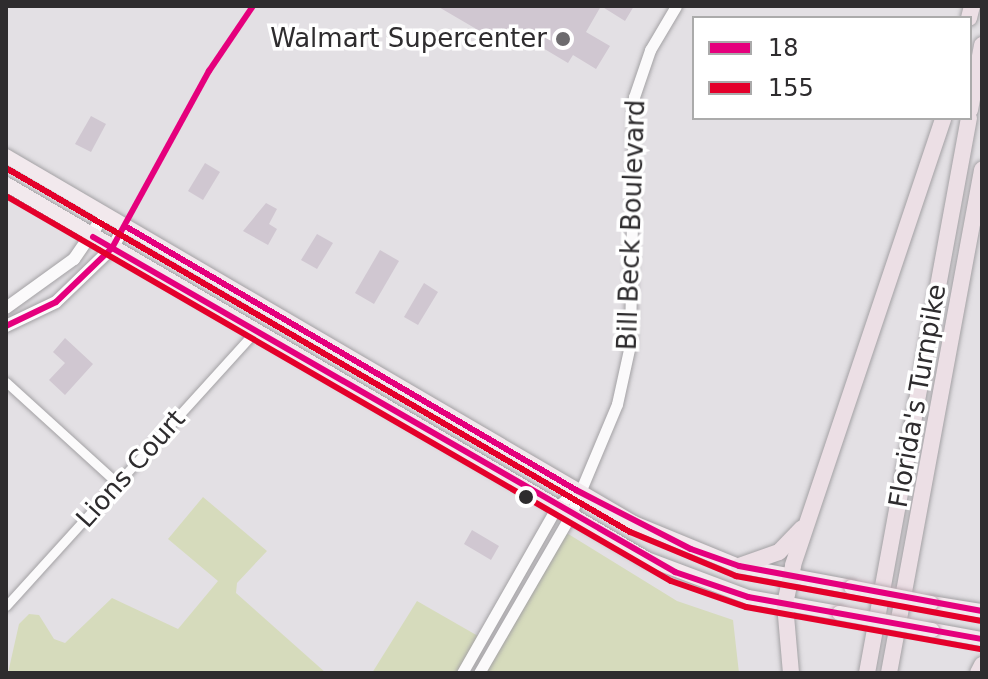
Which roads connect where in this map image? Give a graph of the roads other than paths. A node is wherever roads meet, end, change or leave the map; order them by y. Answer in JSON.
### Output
{"nodes":[{"id":1,"x":676,"y":6,"type":"edge"},
{"id":2,"x":982,"y":45,"type":"edge"},
{"id":3,"x":972,"y":99,"type":"edge"},
{"id":4,"x":942,"y":120,"type":"edge"},
{"id":5,"x":969,"y":120,"type":"edge"},
{"id":6,"x":6,"y":156,"type":"edge"},
{"id":7,"x":982,"y":170,"type":"edge"},
{"id":8,"x":6,"y":184,"type":"edge"},
{"id":9,"x":105,"y":214,"type":"junction"},
{"id":10,"x":125,"y":226,"type":"junction"},
{"id":11,"x":93,"y":237,"type":"junction"},
{"id":12,"x":112,"y":248,"type":"junction"},
{"id":13,"x":6,"y":308,"type":"edge"},
{"id":14,"x":6,"y":326,"type":"edge"},
{"id":15,"x":255,"y":331,"type":"junction"},
{"id":16,"x":6,"y":382,"type":"edge"},
{"id":17,"x":117,"y":483,"type":"junction"},
{"id":18,"x":576,"y":490,"type":"junction"},
{"id":19,"x":556,"y":508,"type":"junction"},
{"id":20,"x":570,"y":516,"type":"junction"},
{"id":21,"x":810,"y":517,"type":"junction"},
{"id":22,"x":739,"y":566,"type":"junction"},
{"id":23,"x":790,"y":576,"type":"junction"},
{"id":24,"x":785,"y":604,"type":"junction"},
{"id":25,"x":6,"y":606,"type":"edge"},
{"id":26,"x":982,"y":611,"type":"edge"},
{"id":27,"x":982,"y":639,"type":"edge"},
{"id":28,"x":982,"y":665,"type":"edge"},
{"id":29,"x":462,"y":673,"type":"edge"},
{"id":30,"x":479,"y":673,"type":"edge"},
{"id":31,"x":791,"y":673,"type":"edge"},
{"id":32,"x":867,"y":673,"type":"edge"},
{"id":33,"x":889,"y":673,"type":"edge"},
{"id":34,"x":978,"y":673,"type":"edge"}],
"edges":[{"from":1,"to":18,"type":"street","name":"Bill Beck Boulevard"},
{"from":2,"to":3,"type":"highway"},
{"from":4,"to":21,"type":"highway"},
{"from":5,"to":32,"type":"highway","name":"Florida's Turnpike"},
{"from":6,"to":9,"type":"main road"},
{"from":7,"to":33,"type":"highway","name":"Florida's Turnpike"},
{"from":8,"to":11,"type":"main road"},
{"from":9,"to":10,"type":"main road"},
{"from":9,"to":11,"type":"main road"},
{"from":10,"to":12,"type":"main road"},
{"from":10,"to":18,"type":"main road"},
{"from":11,"to":12,"type":"main road"},
{"from":11,"to":13,"type":"main road"},
{"from":12,"to":14,"type":"main road"},
{"from":12,"to":15,"type":"main road"},
{"from":15,"to":17,"type":"street","name":"Lions Court"},
{"from":15,"to":19,"type":"main road"},
{"from":16,"to":17,"type":"street"},
{"from":17,"to":25,"type":"street","name":"Lions Court"},
{"from":18,"to":19,"type":"street","name":"Bill Beck Boulevard"},
{"from":18,"to":20,"type":"street","name":"Bill Beck Boulevard"},
{"from":18,"to":22,"type":"main road"},
{"from":19,"to":20,"type":"main road"},
{"from":19,"to":29,"type":"street","name":"Bill Beck Boulevard"},
{"from":20,"to":24,"type":"main road"},
{"from":20,"to":30,"type":"street","name":"Bill Beck Boulevard"},
{"from":21,"to":22,"type":"highway"},
{"from":21,"to":23,"type":"highway"},
{"from":22,"to":23,"type":"main road"},
{"from":23,"to":24,"type":"highway"},
{"from":23,"to":26,"type":"main road","bridge":true},
{"from":24,"to":27,"type":"main road","bridge":true},
{"from":24,"to":31,"type":"highway"},
{"from":28,"to":34,"type":"highway"}]}
